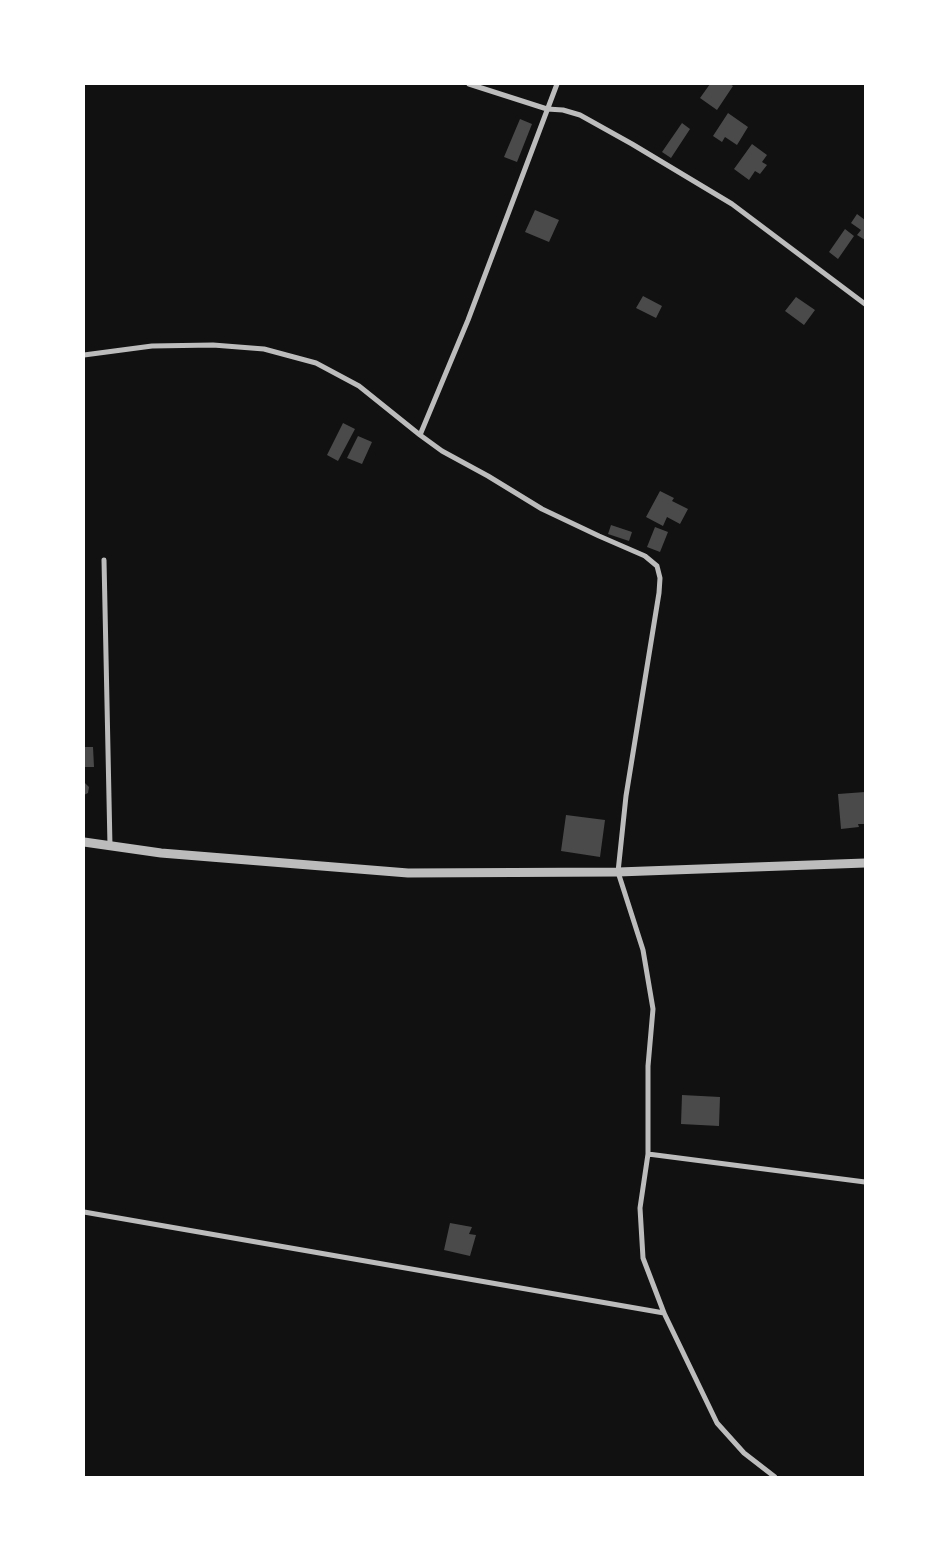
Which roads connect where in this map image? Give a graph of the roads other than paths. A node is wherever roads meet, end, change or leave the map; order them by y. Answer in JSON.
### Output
{"nodes":[{"id":1,"x":469,"y":84,"type":"edge"},
{"id":2,"x":557,"y":84,"type":"edge"},
{"id":3,"x":547,"y":109,"type":"junction"},
{"id":4,"x":865,"y":304,"type":"edge"},
{"id":5,"x":84,"y":354,"type":"edge"},
{"id":6,"x":420,"y":435,"type":"junction"},
{"id":7,"x":104,"y":560,"type":"dead end"},
{"id":8,"x":84,"y":842,"type":"edge"},
{"id":9,"x":110,"y":846,"type":"junction"},
{"id":10,"x":865,"y":863,"type":"edge"},
{"id":11,"x":618,"y":872,"type":"junction"},
{"id":12,"x":648,"y":1154,"type":"junction"},
{"id":13,"x":865,"y":1182,"type":"edge"},
{"id":14,"x":84,"y":1212,"type":"edge"},
{"id":15,"x":664,"y":1312,"type":"junction"},
{"id":16,"x":775,"y":1477,"type":"edge"}],
"edges":[{"from":1,"to":3,"type":"street"},
{"from":2,"to":3,"type":"street"},
{"from":3,"to":4,"type":"street"},
{"from":3,"to":6,"type":"street"},
{"from":5,"to":6,"type":"street"},
{"from":6,"to":11,"type":"street"},
{"from":7,"to":9,"type":"street"},
{"from":8,"to":9,"type":"street"},
{"from":9,"to":11,"type":"street"},
{"from":10,"to":11,"type":"street"},
{"from":11,"to":12,"type":"street"},
{"from":12,"to":13,"type":"street"},
{"from":12,"to":15,"type":"street"},
{"from":14,"to":15,"type":"street"},
{"from":15,"to":16,"type":"street"}]}
